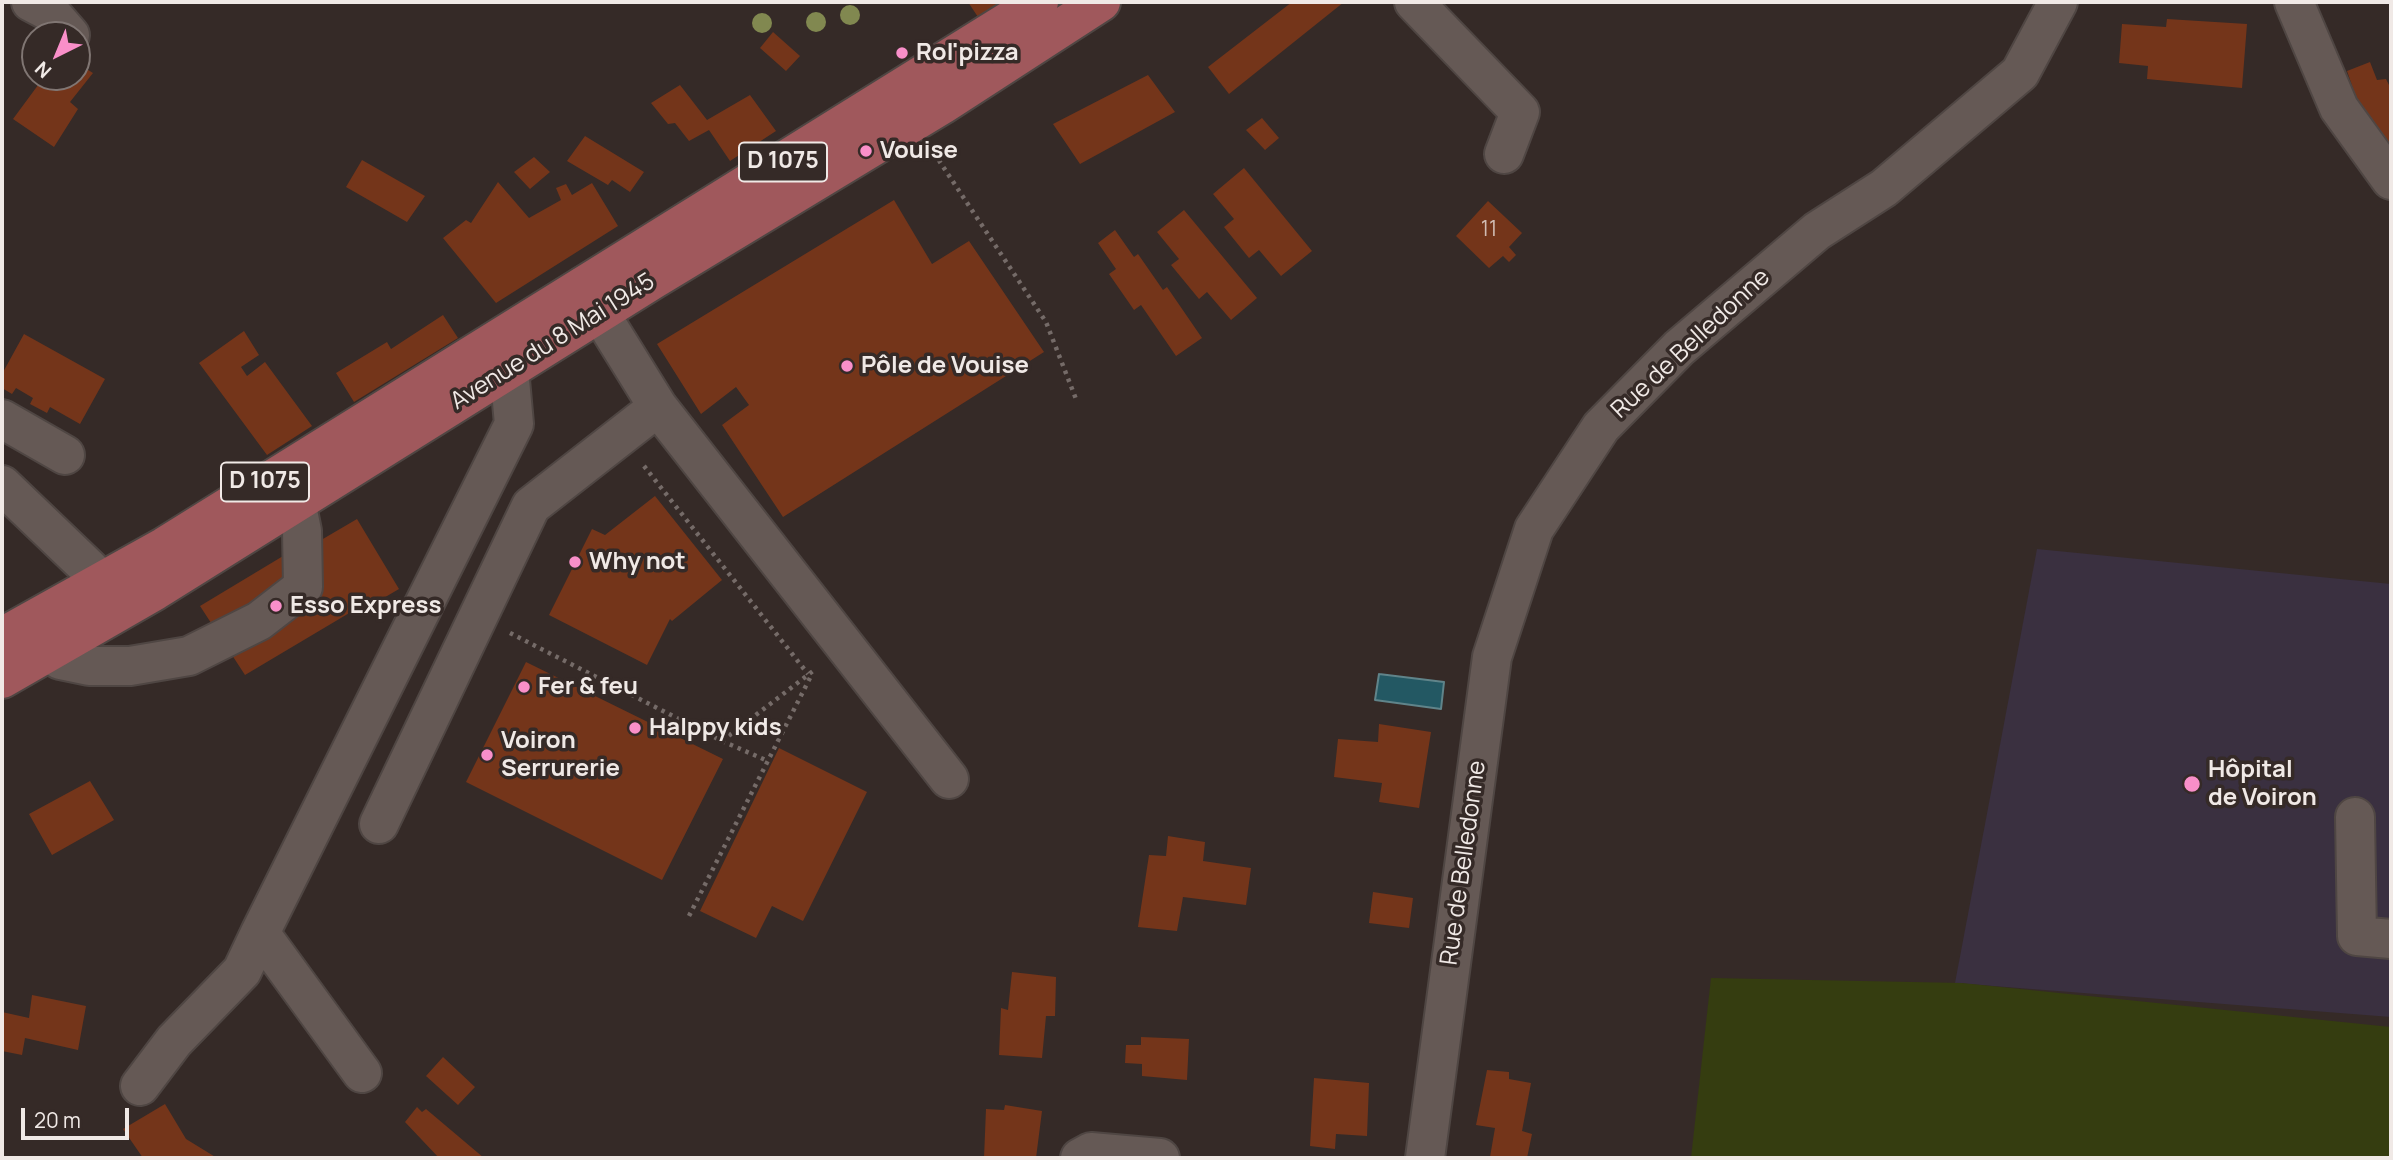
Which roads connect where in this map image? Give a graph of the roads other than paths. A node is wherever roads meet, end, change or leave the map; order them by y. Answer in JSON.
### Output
{"nodes":[{"id":1,"x":31,"y":2,"type":"edge"},
{"id":2,"x":1101,"y":2,"type":"edge"},
{"id":3,"x":1414,"y":2,"type":"edge"},
{"id":4,"x":2058,"y":2,"type":"edge"},
{"id":5,"x":2294,"y":2,"type":"edge"},
{"id":6,"x":1040,"y":10,"type":"edge"},
{"id":7,"x":58,"y":21,"type":"edge"},
{"id":8,"x":1504,"y":154,"type":"dead end"},
{"id":9,"x":2391,"y":180,"type":"edge"},
{"id":10,"x":592,"y":300,"type":"junction"},
{"id":11,"x":509,"y":369,"type":"junction"},
{"id":12,"x":658,"y":407,"type":"junction"},
{"id":13,"x":2,"y":419,"type":"edge"},
{"id":14,"x":65,"y":455,"type":"dead end"},
{"id":15,"x":6,"y":489,"type":"edge"},
{"id":16,"x":296,"y":501,"type":"junction"},
{"id":17,"x":109,"y":595,"type":"junction"},
{"id":18,"x":2,"y":637,"type":"edge"},
{"id":19,"x":48,"y":652,"type":"junction"},
{"id":20,"x":2,"y":679,"type":"edge"},
{"id":21,"x":949,"y":779,"type":"dead end"},
{"id":22,"x":2355,"y":817,"type":"dead end"},
{"id":23,"x":379,"y":824,"type":"dead end"},
{"id":24,"x":260,"y":933,"type":"junction"},
{"id":25,"x":2391,"y":939,"type":"edge"},
{"id":26,"x":362,"y":1073,"type":"dead end"},
{"id":27,"x":140,"y":1086,"type":"dead end"},
{"id":28,"x":1080,"y":1158,"type":"edge"},
{"id":29,"x":1160,"y":1158,"type":"edge"},
{"id":30,"x":1424,"y":1158,"type":"edge"}],
"edges":[{"from":1,"to":7,"type":"street"},
{"from":2,"to":6,"type":"main road","name":"Avenue du 8 Mai 1945","number":"D 1075"},
{"from":3,"to":8,"type":"street"},
{"from":4,"to":30,"type":"street","name":"Rue de Belledonne"},
{"from":5,"to":9,"type":"street"},
{"from":6,"to":10,"type":"main road","name":"Avenue du 8 Mai 1945","number":"D 1075"},
{"from":10,"to":11,"type":"main road","name":"Avenue du 8 Mai 1945","number":"D 1075"},
{"from":10,"to":12,"type":"street"},
{"from":10,"to":17,"type":"main road","name":"Avenue du 8 Mai 1945","number":"D 1075"},
{"from":11,"to":16,"type":"main road","name":"Avenue du 8 Mai 1945","number":"D 1075"},
{"from":11,"to":24,"type":"street"},
{"from":12,"to":21,"type":"street"},
{"from":12,"to":23,"type":"street"},
{"from":13,"to":14,"type":"street"},
{"from":15,"to":17,"type":"street"},
{"from":16,"to":17,"type":"main road","name":"Avenue du 8 Mai 1945","number":"D 1075"},
{"from":16,"to":19,"type":"street"},
{"from":17,"to":18,"type":"main road","name":"Avenue du 8 Mai 1945","number":"D 1075"},
{"from":17,"to":19,"type":"main road","name":"Avenue du 8 Mai 1945","number":"D 1075"},
{"from":19,"to":20,"type":"main road","name":"Avenue du 8 Mai 1945","number":"D 1075"},
{"from":22,"to":25,"type":"street"},
{"from":24,"to":26,"type":"street"},
{"from":24,"to":27,"type":"street"},
{"from":28,"to":29,"type":"street"}]}
